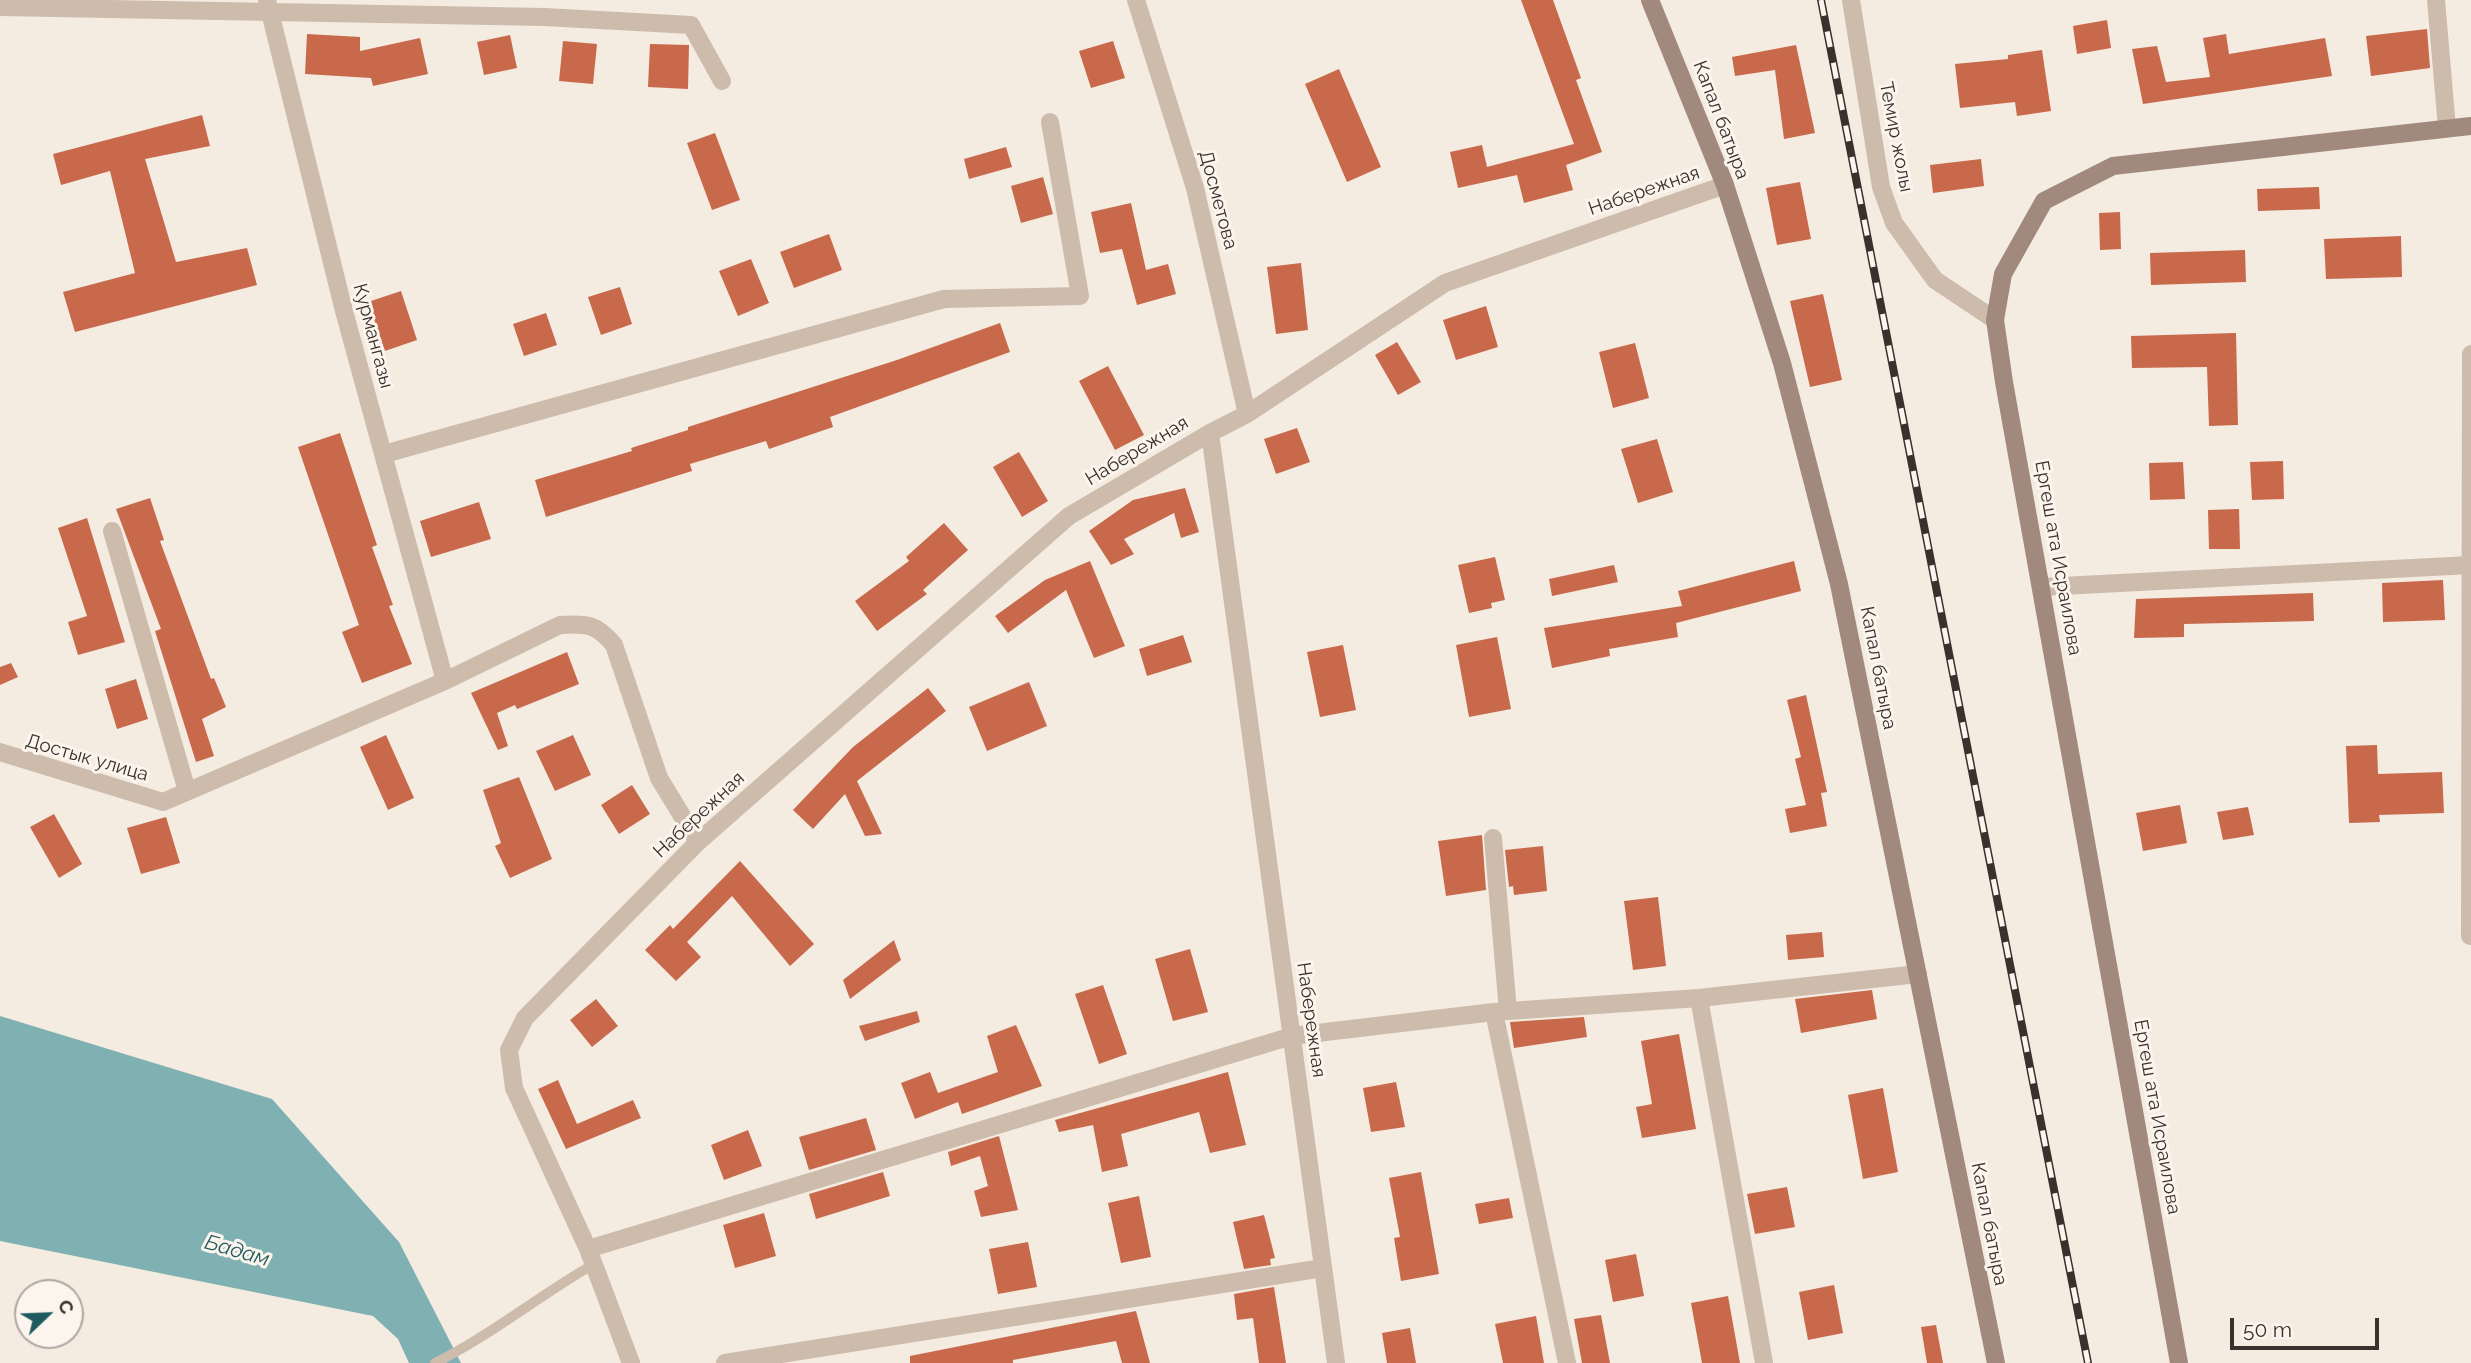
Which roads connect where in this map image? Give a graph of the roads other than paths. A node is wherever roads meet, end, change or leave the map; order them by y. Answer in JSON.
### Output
{"nodes":[{"id":1,"x":1136,"y":0,"type":"edge"},
{"id":2,"x":1650,"y":0,"type":"edge"},
{"id":3,"x":1851,"y":0,"type":"edge"},
{"id":4,"x":2436,"y":0,"type":"edge"},
{"id":5,"x":267,"y":5,"type":"edge"},
{"id":6,"x":0,"y":7,"type":"edge"},
{"id":7,"x":545,"y":9,"type":"edge"},
{"id":8,"x":722,"y":81,"type":"dead end"},
{"id":9,"x":1050,"y":122,"type":"dead end"},
{"id":10,"x":2471,"y":126,"type":"edge"},
{"id":11,"x":2447,"y":128,"type":"junction"},
{"id":12,"x":1725,"y":185,"type":"junction"},
{"id":13,"x":1996,"y":320,"type":"junction"},
{"id":14,"x":2471,"y":354,"type":"edge"},
{"id":15,"x":1247,"y":414,"type":"junction"},
{"id":16,"x":1209,"y":432,"type":"junction"},
{"id":17,"x":384,"y":454,"type":"junction"},
{"id":18,"x":112,"y":531,"type":"dead end"},
{"id":19,"x":2471,"y":565,"type":"edge"},
{"id":20,"x":2042,"y":587,"type":"junction"},
{"id":21,"x":444,"y":681,"type":"junction"},
{"id":22,"x":0,"y":752,"type":"edge"},
{"id":23,"x":187,"y":791,"type":"junction"},
{"id":24,"x":1493,"y":838,"type":"dead end"},
{"id":25,"x":698,"y":842,"type":"junction"},
{"id":26,"x":2470,"y":936,"type":"edge"},
{"id":27,"x":1918,"y":974,"type":"junction"},
{"id":28,"x":1699,"y":998,"type":"junction"},
{"id":29,"x":1501,"y":1012,"type":"junction"},
{"id":30,"x":1292,"y":1036,"type":"junction"},
{"id":31,"x":591,"y":1257,"type":"junction"},
{"id":32,"x":1323,"y":1268,"type":"junction"},
{"id":33,"x":435,"y":1363,"type":"edge"},
{"id":34,"x":631,"y":1363,"type":"edge"},
{"id":35,"x":725,"y":1363,"type":"edge"},
{"id":36,"x":1336,"y":1363,"type":"edge"},
{"id":37,"x":1567,"y":1363,"type":"edge"},
{"id":38,"x":1764,"y":1363,"type":"edge"},
{"id":39,"x":1996,"y":1363,"type":"edge"},
{"id":40,"x":2179,"y":1363,"type":"edge"}],
"edges":[{"from":1,"to":15,"type":"street","name":"Досметова"},
{"from":2,"to":12,"type":"main road","name":"Капал батыра"},
{"from":3,"to":13,"type":"street","name":"Темир жолы"},
{"from":4,"to":11,"type":"street"},
{"from":5,"to":6,"type":"street"},
{"from":5,"to":7,"type":"street"},
{"from":5,"to":17,"type":"street","name":"Курмангазы"},
{"from":7,"to":8,"type":"street"},
{"from":9,"to":17,"type":"street"},
{"from":10,"to":11,"type":"main road","name":"Ергеш ата Исраилова"},
{"from":11,"to":13,"type":"main road","name":"Ергеш ата Исраилова"},
{"from":12,"to":15,"type":"street","name":"Набережная"},
{"from":12,"to":27,"type":"main road","name":"Капал батыра"},
{"from":13,"to":20,"type":"main road","name":"Ергеш ата Исраилова"},
{"from":14,"to":19,"type":"street"},
{"from":15,"to":16,"type":"street","name":"Набережная"},
{"from":16,"to":25,"type":"street","name":"Набережная"},
{"from":16,"to":30,"type":"street","name":"Набережная"},
{"from":17,"to":21,"type":"street","name":"Курмангазы"},
{"from":18,"to":23,"type":"street"},
{"from":19,"to":20,"type":"street"},
{"from":19,"to":26,"type":"street"},
{"from":20,"to":40,"type":"main road","name":"Ергеш ата Исраилова"},
{"from":21,"to":23,"type":"street"},
{"from":21,"to":25,"type":"street"},
{"from":22,"to":23,"type":"street","name":"Достык улица"},
{"from":24,"to":29,"type":"street"},
{"from":25,"to":31,"type":"street","name":"Набережная"},
{"from":27,"to":28,"type":"street"},
{"from":27,"to":39,"type":"main road","name":"Капал батыра"},
{"from":28,"to":29,"type":"street"},
{"from":28,"to":38,"type":"street"},
{"from":29,"to":30,"type":"street"},
{"from":29,"to":37,"type":"street"},
{"from":30,"to":31,"type":"street"},
{"from":30,"to":32,"type":"street","name":"Набережная"},
{"from":31,"to":33,"type":"lane"},
{"from":31,"to":34,"type":"street","name":"Набережная"},
{"from":32,"to":35,"type":"street"},
{"from":32,"to":36,"type":"street","name":"Набережная"}]}
